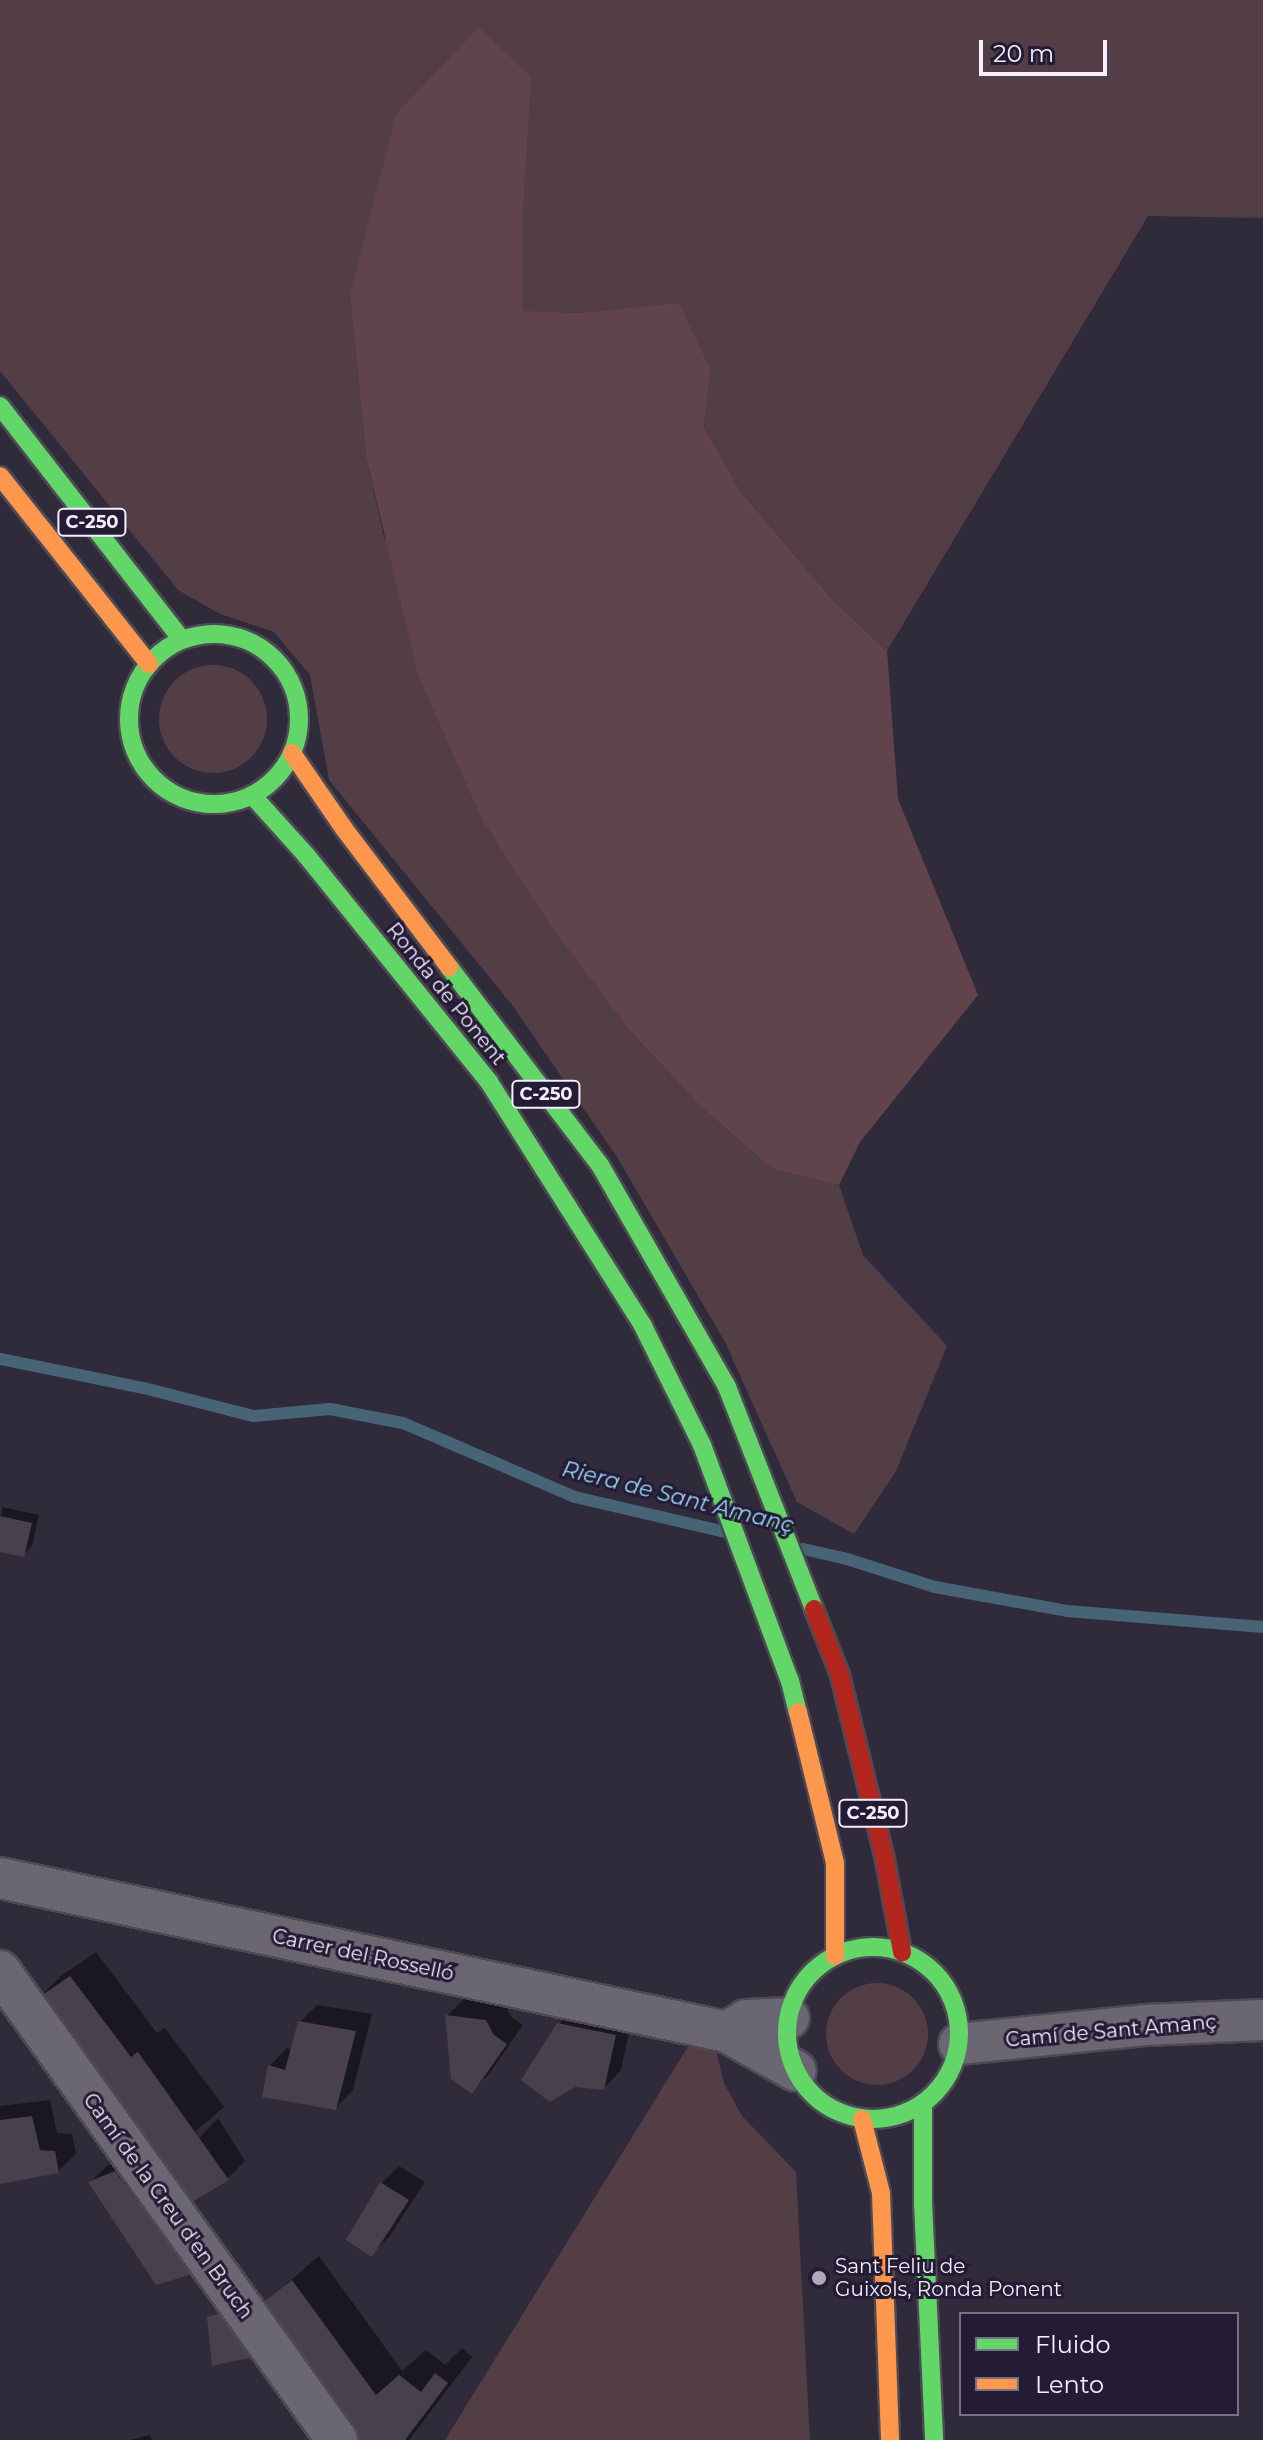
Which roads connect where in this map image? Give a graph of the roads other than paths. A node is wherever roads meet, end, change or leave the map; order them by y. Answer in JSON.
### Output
{"nodes":[{"id":1,"x":0,"y":406,"type":"edge"},
{"id":2,"x":0,"y":476,"type":"edge"},
{"id":3,"x":182,"y":640,"type":"junction"},
{"id":4,"x":149,"y":664,"type":"junction"},
{"id":5,"x":292,"y":753,"type":"junction"},
{"id":6,"x":252,"y":795,"type":"junction"},
{"id":7,"x":0,"y":1878,"type":"edge"},
{"id":8,"x":902,"y":1952,"type":"junction"},
{"id":9,"x":835,"y":1956,"type":"junction"},
{"id":10,"x":0,"y":1971,"type":"edge"},
{"id":11,"x":789,"y":2018,"type":"junction"},
{"id":12,"x":1263,"y":2020,"type":"edge"},
{"id":13,"x":727,"y":2032,"type":"junction"},
{"id":14,"x":959,"y":2044,"type":"junction"},
{"id":15,"x":796,"y":2071,"type":"junction"},
{"id":16,"x":923,"y":2103,"type":"junction"},
{"id":17,"x":862,"y":2119,"type":"junction"},
{"id":18,"x":337,"y":2440,"type":"edge"},
{"id":19,"x":890,"y":2440,"type":"edge"},
{"id":20,"x":934,"y":2440,"type":"edge"}],
"edges":[{"from":1,"to":3,"type":"main road","number":"C-250"},
{"from":2,"to":4,"type":"main road","number":"C-250"},
{"from":3,"to":4,"type":"main road"},
{"from":3,"to":5,"type":"main road"},
{"from":4,"to":6,"type":"main road"},
{"from":5,"to":6,"type":"main road"},
{"from":5,"to":8,"type":"main road","number":"C-250"},
{"from":6,"to":9,"type":"main road","name":"Ronda de Ponent","number":"C-250"},
{"from":7,"to":13,"type":"street","name":"Carrer del Rosselló"},
{"from":8,"to":9,"type":"main road"},
{"from":8,"to":14,"type":"main road"},
{"from":9,"to":11,"type":"main road"},
{"from":10,"to":18,"type":"street","name":"Camí de la Creu d'en Bruch"},
{"from":11,"to":13,"type":"street"},
{"from":11,"to":15,"type":"main road"},
{"from":12,"to":14,"type":"street","name":"Camí de Sant Amanç"},
{"from":13,"to":15,"type":"street","name":"Carrer del Rosselló"},
{"from":14,"to":16,"type":"main road"},
{"from":15,"to":17,"type":"main road"},
{"from":16,"to":17,"type":"main road"},
{"from":16,"to":20,"type":"main road"},
{"from":17,"to":19,"type":"main road"}]}
